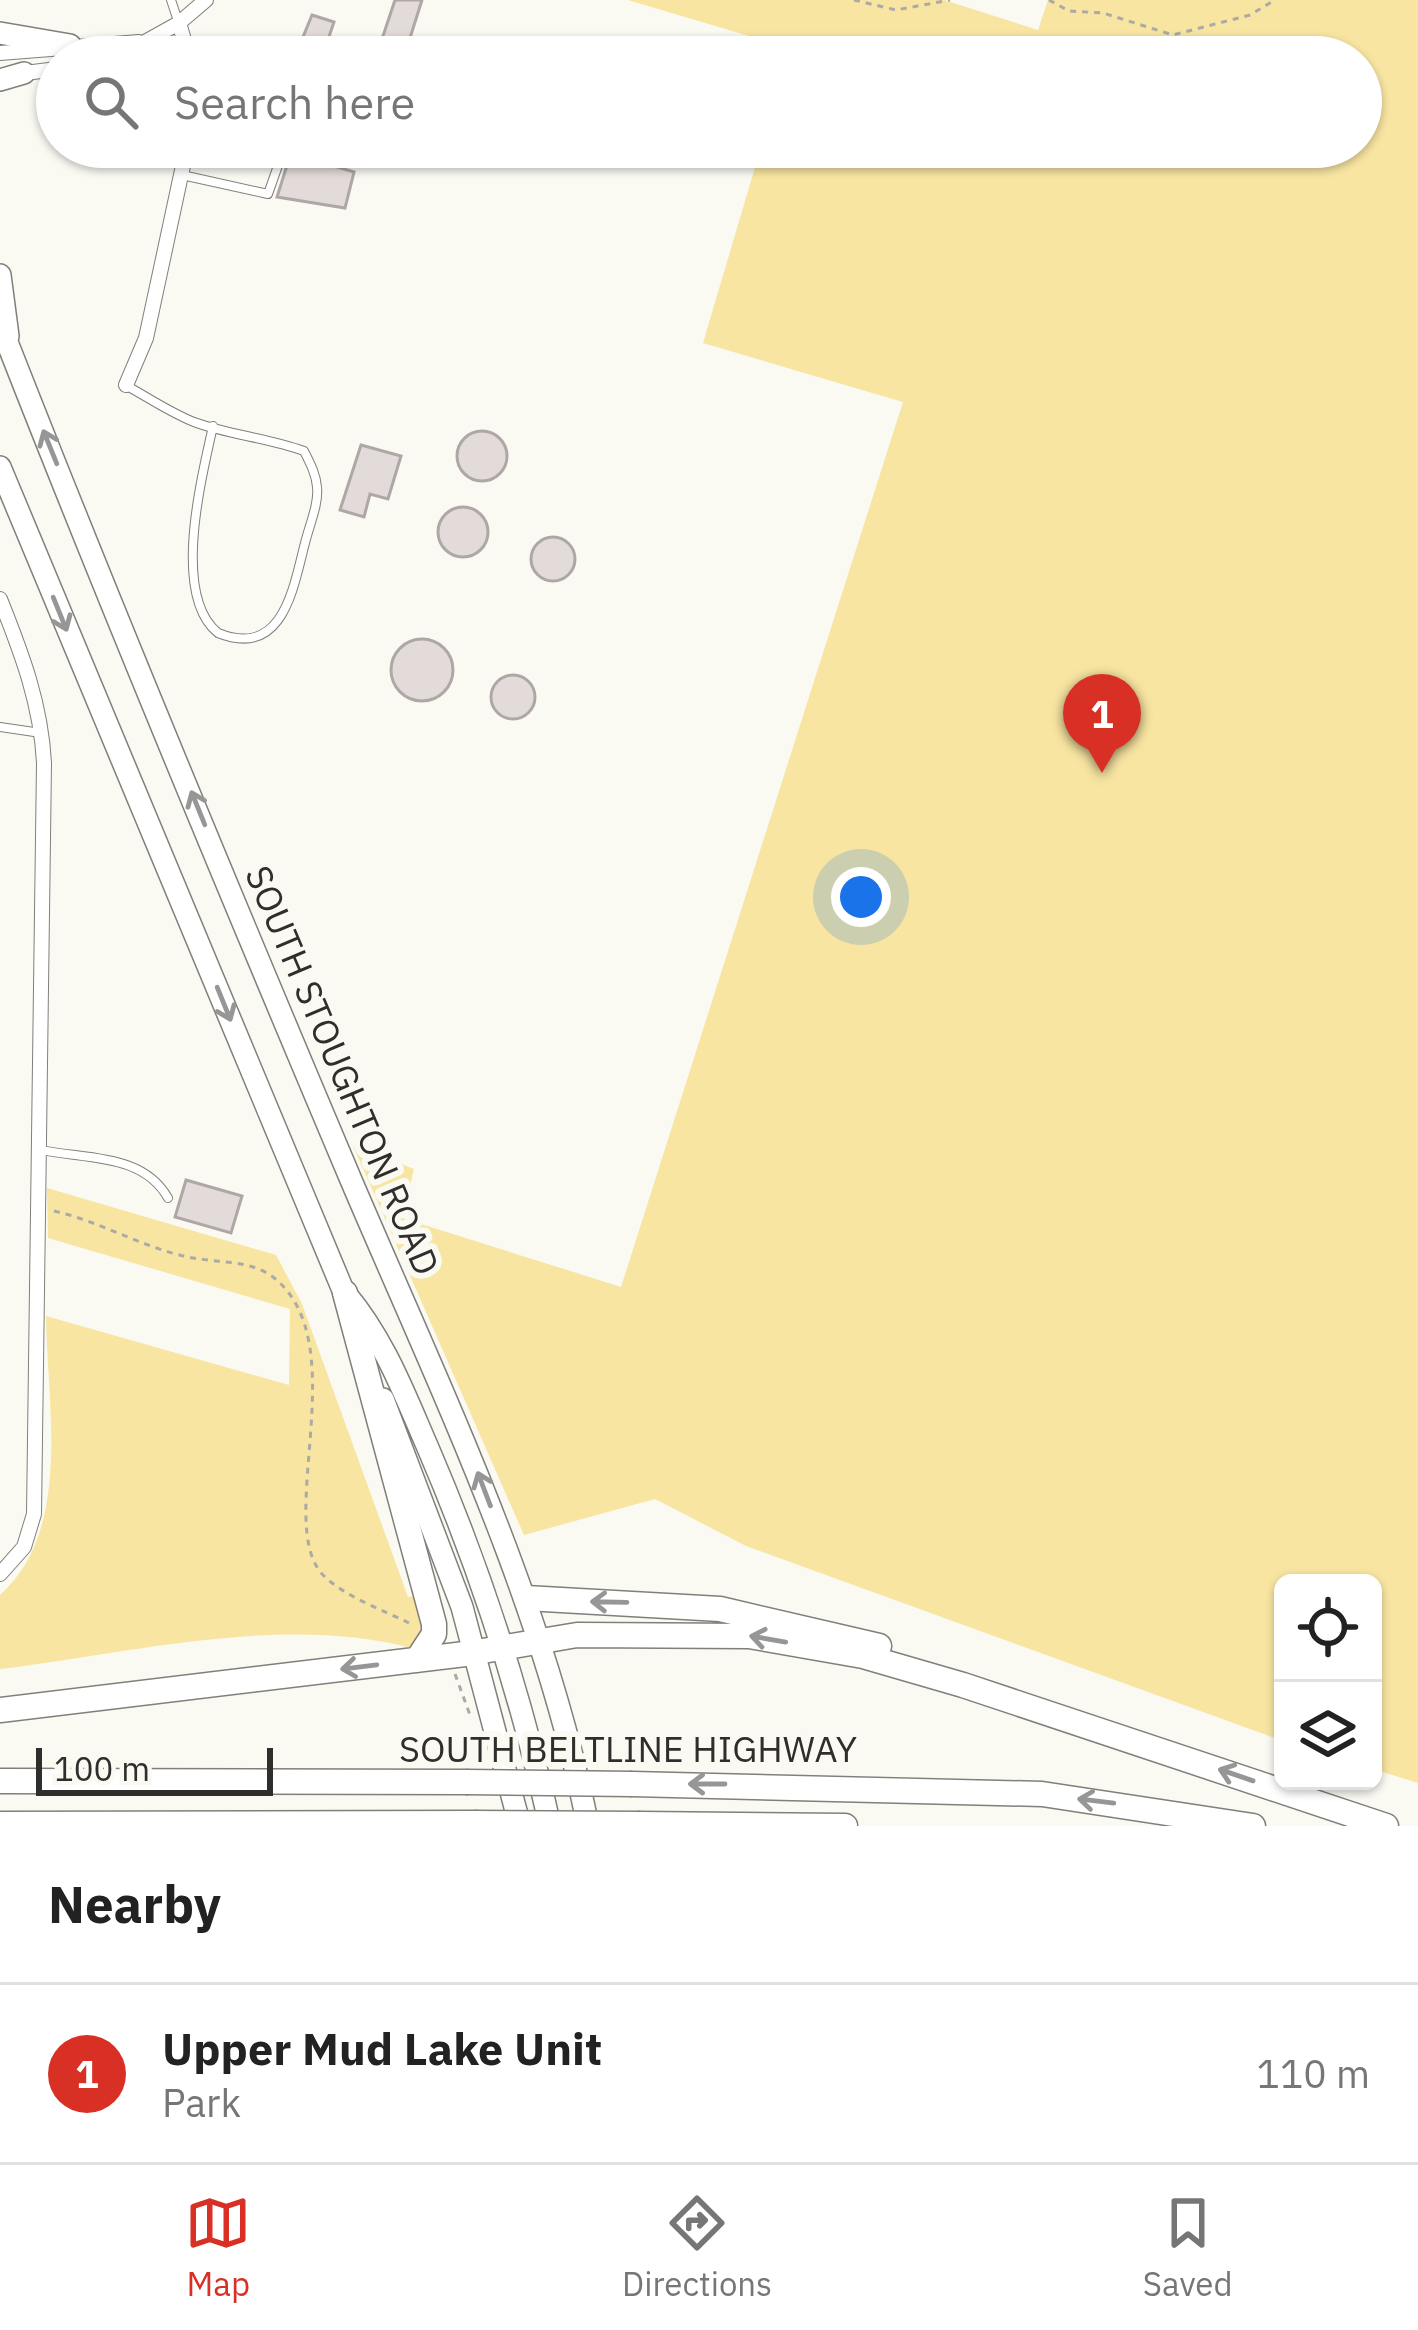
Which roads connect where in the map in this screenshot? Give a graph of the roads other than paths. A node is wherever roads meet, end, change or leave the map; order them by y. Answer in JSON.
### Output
{"nodes":[{"id":1,"x":171,"y":0,"type":"edge"},
{"id":2,"x":206,"y":0,"type":"edge"},
{"id":3,"x":179,"y":23,"type":"junction"},
{"id":4,"x":0,"y":33,"type":"edge"},
{"id":5,"x":152,"y":36,"type":"edge"},
{"id":6,"x":183,"y":36,"type":"edge"},
{"id":7,"x":36,"y":39,"type":"edge"},
{"id":8,"x":36,"y":49,"type":"edge"},
{"id":9,"x":0,"y":53,"type":"edge"},
{"id":10,"x":36,"y":72,"type":"edge"},
{"id":11,"x":24,"y":74,"type":"joint"},
{"id":12,"x":0,"y":78,"type":"edge"},
{"id":13,"x":184,"y":168,"type":"edge"},
{"id":14,"x":277,"y":168,"type":"edge"},
{"id":15,"x":182,"y":175,"type":"junction"},
{"id":16,"x":0,"y":274,"type":"edge"},
{"id":17,"x":0,"y":324,"type":"edge"},
{"id":18,"x":5,"y":354,"type":"edge"},
{"id":19,"x":126,"y":385,"type":"joint"},
{"id":20,"x":213,"y":426,"type":"junction"},
{"id":21,"x":0,"y":467,"type":"edge"},
{"id":22,"x":0,"y":599,"type":"edge"},
{"id":23,"x":0,"y":727,"type":"edge"},
{"id":24,"x":42,"y":733,"type":"junction"},
{"id":25,"x":37,"y":1149,"type":"junction"},
{"id":26,"x":169,"y":1198,"type":"dead end"},
{"id":27,"x":345,"y":1293,"type":"junction"},
{"id":28,"x":0,"y":1574,"type":"edge"},
{"id":29,"x":526,"y":1598,"type":"junction"},
{"id":30,"x":540,"y":1641,"type":"junction"},
{"id":31,"x":505,"y":1648,"type":"junction"},
{"id":32,"x":463,"y":1655,"type":"junction"},
{"id":33,"x":418,"y":1660,"type":"junction"},
{"id":34,"x":963,"y":1685,"type":"junction"},
{"id":35,"x":0,"y":1710,"type":"edge"},
{"id":36,"x":0,"y":1781,"type":"edge"},
{"id":37,"x":475,"y":1823,"type":"edge"},
{"id":38,"x":0,"y":1824,"type":"edge"},
{"id":39,"x":640,"y":1824,"type":"edge"},
{"id":40,"x":520,"y":1826,"type":"edge"},
{"id":41,"x":550,"y":1826,"type":"edge"},
{"id":42,"x":588,"y":1826,"type":"edge"},
{"id":43,"x":845,"y":1826,"type":"edge"},
{"id":44,"x":1253,"y":1826,"type":"edge"},
{"id":45,"x":1387,"y":1826,"type":"edge"}],
"edges":[{"from":1,"to":3,"type":"lane"},
{"from":2,"to":3,"type":"street"},
{"from":3,"to":5,"type":"street"},
{"from":3,"to":6,"type":"street"},
{"from":4,"to":7,"type":"main road"},
{"from":8,"to":9,"type":"street"},
{"from":10,"to":11,"type":"street"},
{"from":11,"to":12,"type":"main road"},
{"from":13,"to":15,"type":"street"},
{"from":14,"to":15,"type":"lane"},
{"from":15,"to":19,"type":"street"},
{"from":16,"to":18,"type":"main road"},
{"from":17,"to":18,"type":"main road"},
{"from":29,"to":18,"type":"main road","name":"SOUTH STOUGHTON ROAD","one_way":true},
{"from":19,"to":20,"type":"lane"},
{"from":20,"to":20,"type":"lane"},
{"from":21,"to":27,"type":"main road","one_way":true},
{"from":22,"to":24,"type":"street"},
{"from":23,"to":24,"type":"lane"},
{"from":24,"to":25,"type":"street"},
{"from":25,"to":26,"type":"lane"},
{"from":25,"to":28,"type":"street"},
{"from":27,"to":31,"type":"main road"},
{"from":27,"to":32,"type":"main road"},
{"from":27,"to":33,"type":"highway"},
{"from":29,"to":30,"type":"main road","name":"SOUTH STOUGHTON ROAD"},
{"from":34,"to":29,"type":"highway","one_way":true},
{"from":30,"to":31,"type":"highway"},
{"from":34,"to":30,"type":"highway","one_way":true},
{"from":30,"to":42,"type":"main road","name":"SOUTH STOUGHTON ROAD"},
{"from":31,"to":32,"type":"highway"},
{"from":31,"to":41,"type":"main road"},
{"from":32,"to":33,"type":"highway"},
{"from":32,"to":40,"type":"main road"},
{"from":33,"to":35,"type":"highway","one_way":true},
{"from":45,"to":34,"type":"highway","one_way":true},
{"from":44,"to":36,"type":"highway","name":"SOUTH BELTLINE HIGHWAY","one_way":true,"bridge":true},
{"from":37,"to":38,"type":"highway","name":"SOUTH BELTLINE HIGHWAY"},
{"from":37,"to":39,"type":"highway","name":"SOUTH BELTLINE HIGHWAY","bridge":true},
{"from":39,"to":43,"type":"highway","name":"SOUTH BELTLINE HIGHWAY"}]}
